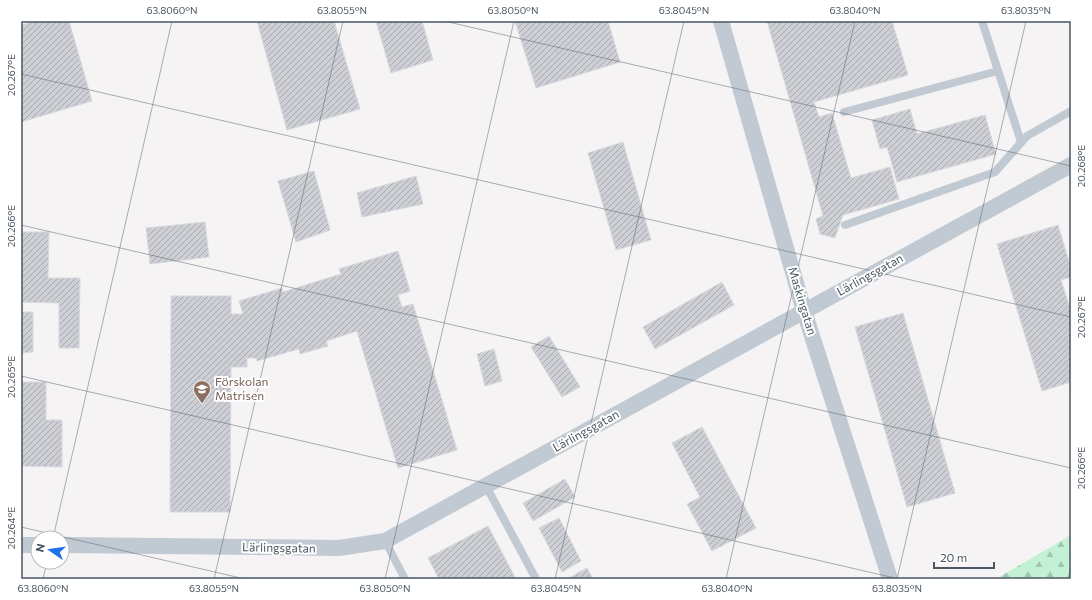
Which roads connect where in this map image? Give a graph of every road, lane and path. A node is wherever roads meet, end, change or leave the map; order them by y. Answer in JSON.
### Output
{"nodes":[{"id":1,"x":721,"y":21,"type":"edge"},
{"id":2,"x":982,"y":21,"type":"edge"},
{"id":3,"x":998,"y":71,"type":"junction"},
{"id":4,"x":1071,"y":111,"type":"edge"},
{"id":5,"x":844,"y":112,"type":"dead end"},
{"id":6,"x":1022,"y":142,"type":"junction"},
{"id":7,"x":1071,"y":165,"type":"edge"},
{"id":8,"x":846,"y":225,"type":"dead end"},
{"id":9,"x":804,"y":311,"type":"junction"},
{"id":10,"x":486,"y":486,"type":"junction"},
{"id":11,"x":385,"y":541,"type":"junction"},
{"id":12,"x":70,"y":546,"type":"edge"},
{"id":13,"x":405,"y":579,"type":"edge"},
{"id":14,"x":536,"y":579,"type":"edge"},
{"id":15,"x":890,"y":579,"type":"edge"}],
"edges":[{"from":1,"to":9,"type":"street","name":"Maskingatan"},
{"from":2,"to":3,"type":"lane"},
{"from":3,"to":5,"type":"lane"},
{"from":3,"to":6,"type":"lane"},
{"from":4,"to":6,"type":"lane"},
{"from":6,"to":8,"type":"lane"},
{"from":7,"to":9,"type":"street","name":"Lärlingsgatan"},
{"from":9,"to":10,"type":"street","name":"Lärlingsgatan"},
{"from":9,"to":15,"type":"street","name":"Maskingatan"},
{"from":10,"to":11,"type":"street","name":"Lärlingsgatan"},
{"from":10,"to":14,"type":"lane"},
{"from":11,"to":12,"type":"street","name":"Lärlingsgatan"},
{"from":11,"to":13,"type":"lane"}]}
